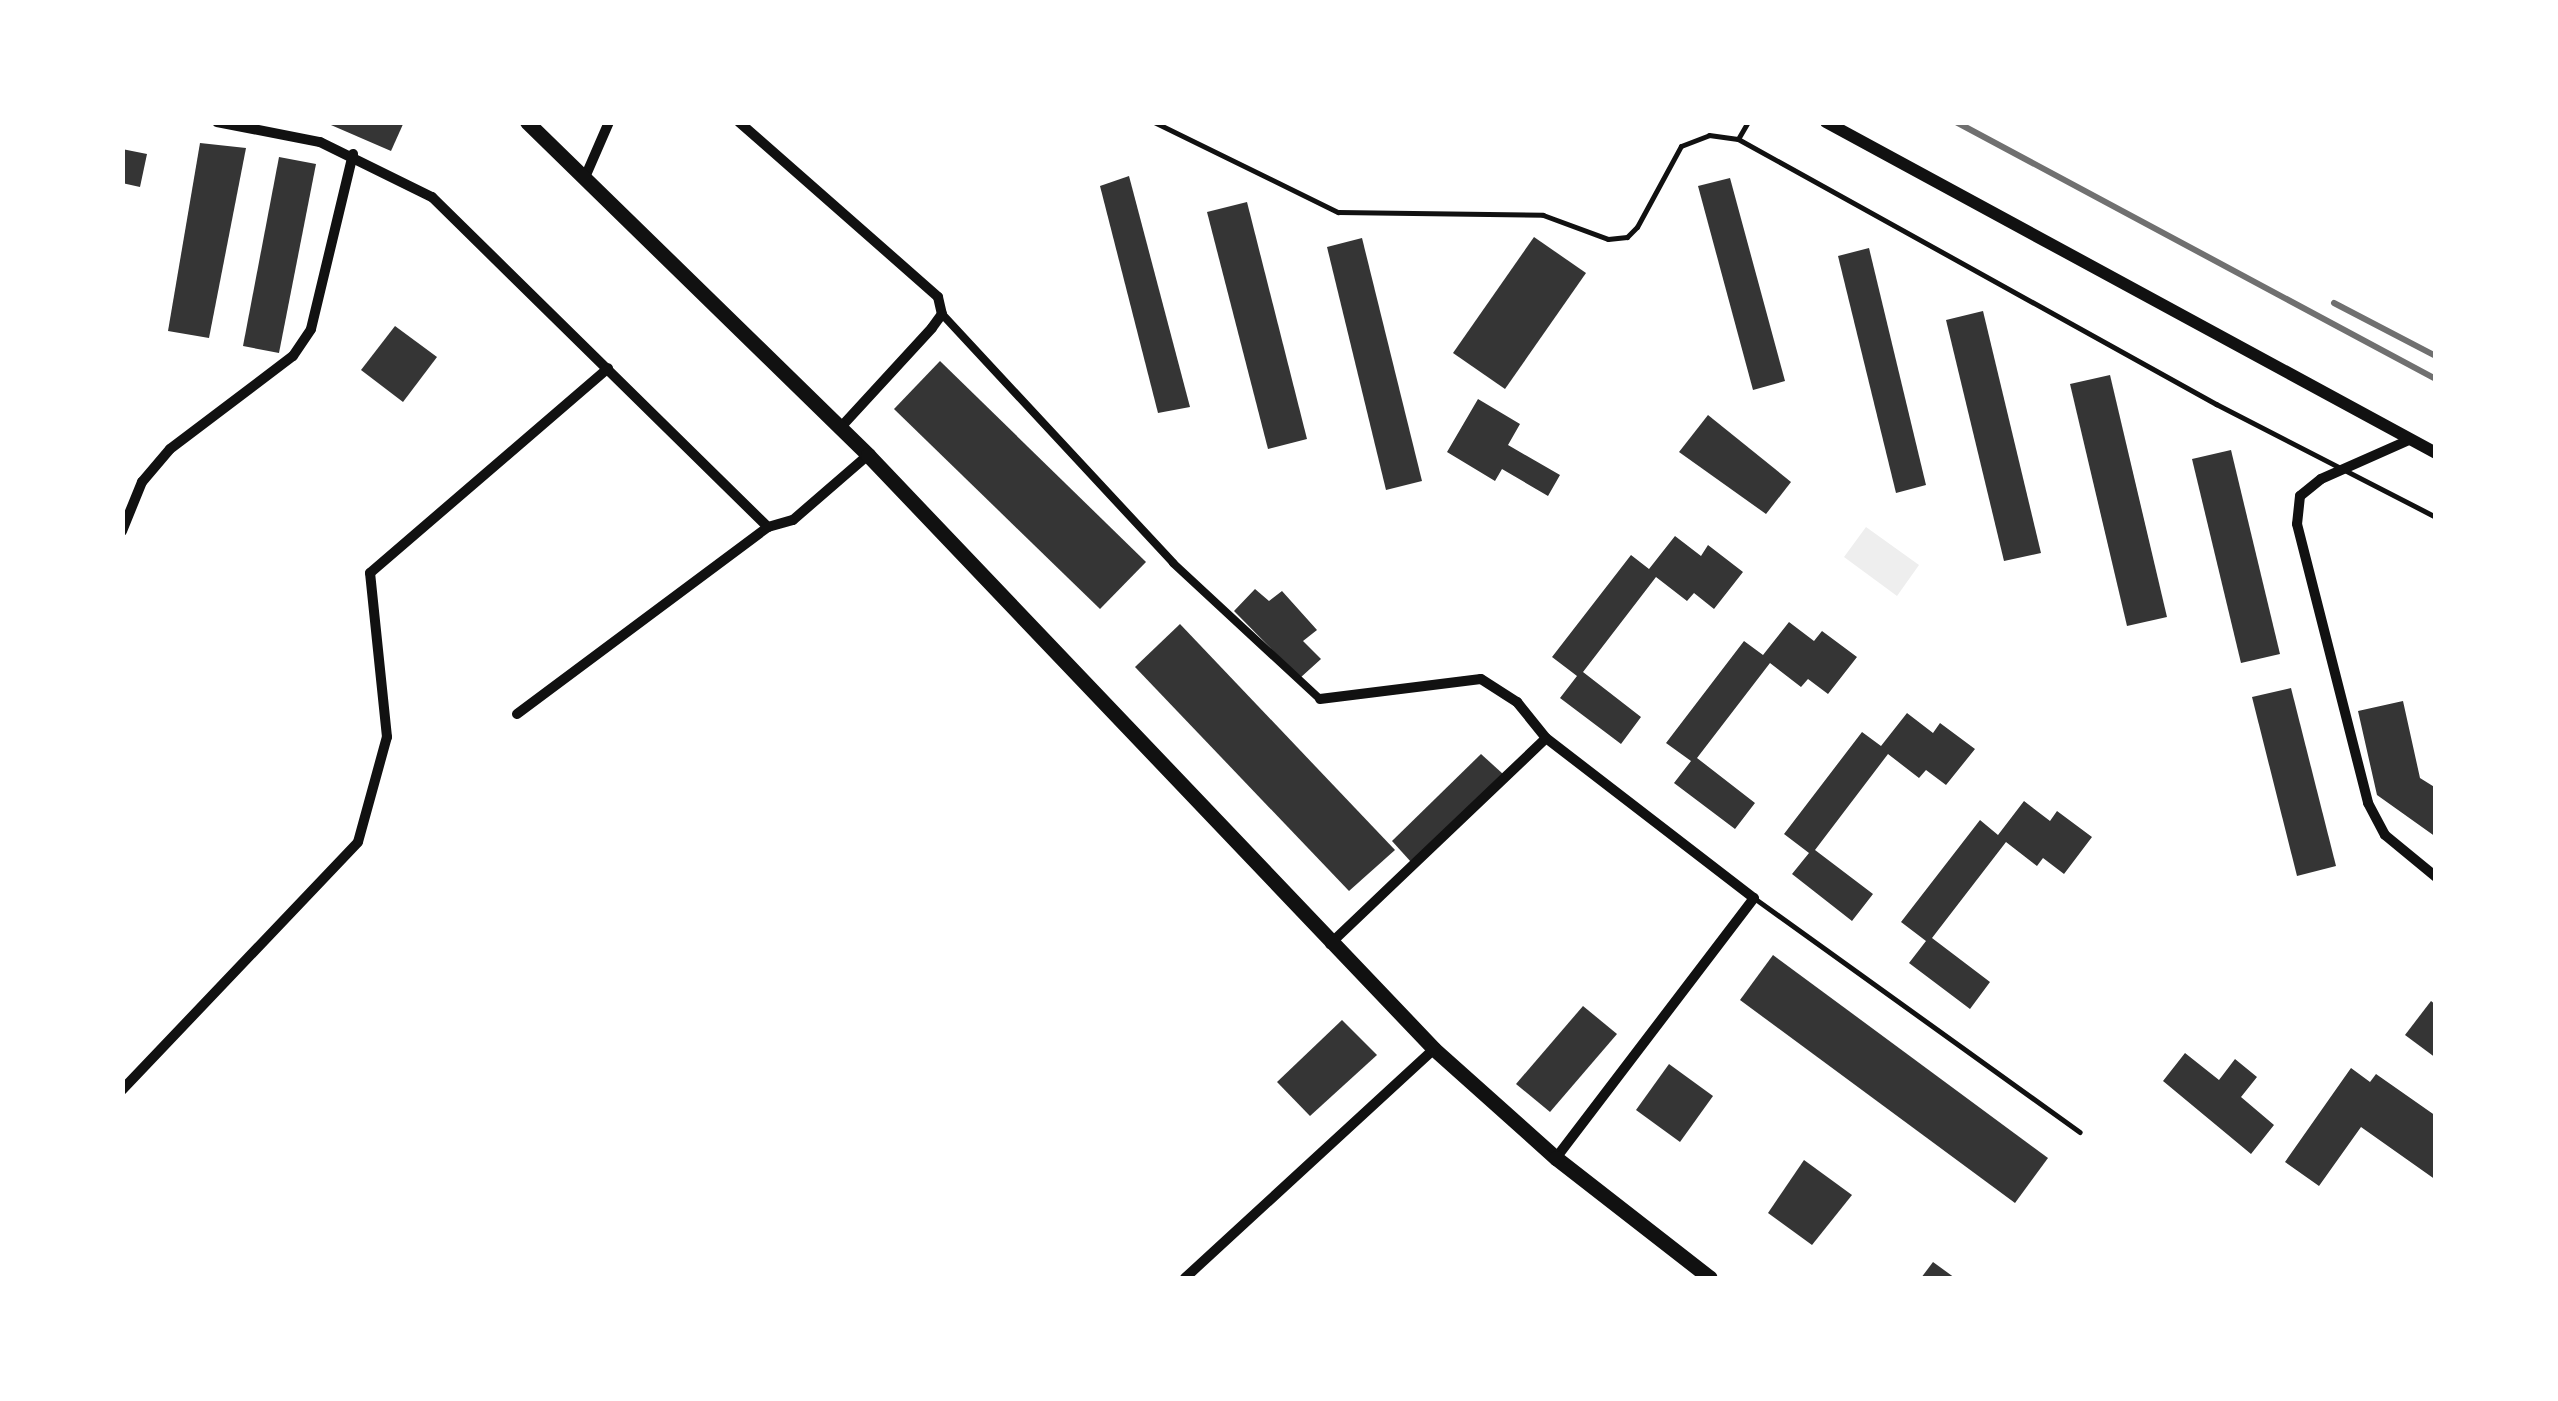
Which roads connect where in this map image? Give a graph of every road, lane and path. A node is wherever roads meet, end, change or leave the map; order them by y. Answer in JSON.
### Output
{"nodes":[{"id":1,"x":218,"y":122,"type":"edge"},
{"id":2,"x":527,"y":122,"type":"edge"},
{"id":3,"x":609,"y":122,"type":"edge"},
{"id":4,"x":738,"y":122,"type":"edge"},
{"id":5,"x":1154,"y":122,"type":"edge"},
{"id":6,"x":1748,"y":122,"type":"edge"},
{"id":7,"x":1826,"y":122,"type":"edge"},
{"id":8,"x":1738,"y":139,"type":"junction"},
{"id":9,"x":353,"y":154,"type":"junction"},
{"id":10,"x":586,"y":175,"type":"junction"},
{"id":11,"x":942,"y":314,"type":"junction"},
{"id":12,"x":608,"y":368,"type":"junction"},
{"id":13,"x":840,"y":428,"type":"junction"},
{"id":14,"x":2410,"y":440,"type":"junction"},
{"id":15,"x":2436,"y":453,"type":"edge"},
{"id":16,"x":868,"y":456,"type":"junction"},
{"id":17,"x":2343,"y":469,"type":"junction"},
{"id":18,"x":2436,"y":517,"type":"edge"},
{"id":19,"x":768,"y":527,"type":"junction"},
{"id":20,"x":122,"y":531,"type":"edge"},
{"id":21,"x":1320,"y":699,"type":"joint"},
{"id":22,"x":517,"y":714,"type":"dead end"},
{"id":23,"x":1546,"y":738,"type":"junction"},
{"id":24,"x":2436,"y":876,"type":"edge"},
{"id":25,"x":1754,"y":898,"type":"junction"},
{"id":26,"x":1330,"y":944,"type":"junction"},
{"id":27,"x":1434,"y":1049,"type":"junction"},
{"id":28,"x":122,"y":1090,"type":"edge"},
{"id":29,"x":2080,"y":1132,"type":"dead end"},
{"id":30,"x":1556,"y":1158,"type":"junction"},
{"id":31,"x":1185,"y":1278,"type":"edge"},
{"id":32,"x":1710,"y":1278,"type":"edge"}],
"edges":[{"from":1,"to":9,"type":"street"},
{"from":2,"to":10,"type":"main road"},
{"from":3,"to":10,"type":"street"},
{"from":4,"to":11,"type":"street"},
{"from":5,"to":8,"type":"lane"},
{"from":6,"to":8,"type":"lane"},
{"from":7,"to":14,"type":"street"},
{"from":8,"to":17,"type":"lane"},
{"from":9,"to":12,"type":"street"},
{"from":9,"to":20,"type":"street"},
{"from":10,"to":13,"type":"main road"},
{"from":11,"to":13,"type":"street"},
{"from":11,"to":21,"type":"street"},
{"from":12,"to":19,"type":"street"},
{"from":12,"to":28,"type":"street"},
{"from":13,"to":16,"type":"main road"},
{"from":14,"to":15,"type":"street"},
{"from":14,"to":17,"type":"street"},
{"from":16,"to":19,"type":"street"},
{"from":16,"to":26,"type":"main road"},
{"from":17,"to":18,"type":"lane"},
{"from":17,"to":24,"type":"street"},
{"from":19,"to":22,"type":"street"},
{"from":21,"to":23,"type":"street"},
{"from":23,"to":25,"type":"street"},
{"from":23,"to":26,"type":"street"},
{"from":25,"to":29,"type":"lane"},
{"from":25,"to":30,"type":"street"},
{"from":26,"to":27,"type":"main road"},
{"from":27,"to":30,"type":"main road"},
{"from":27,"to":31,"type":"street"},
{"from":30,"to":32,"type":"main road"}]}
